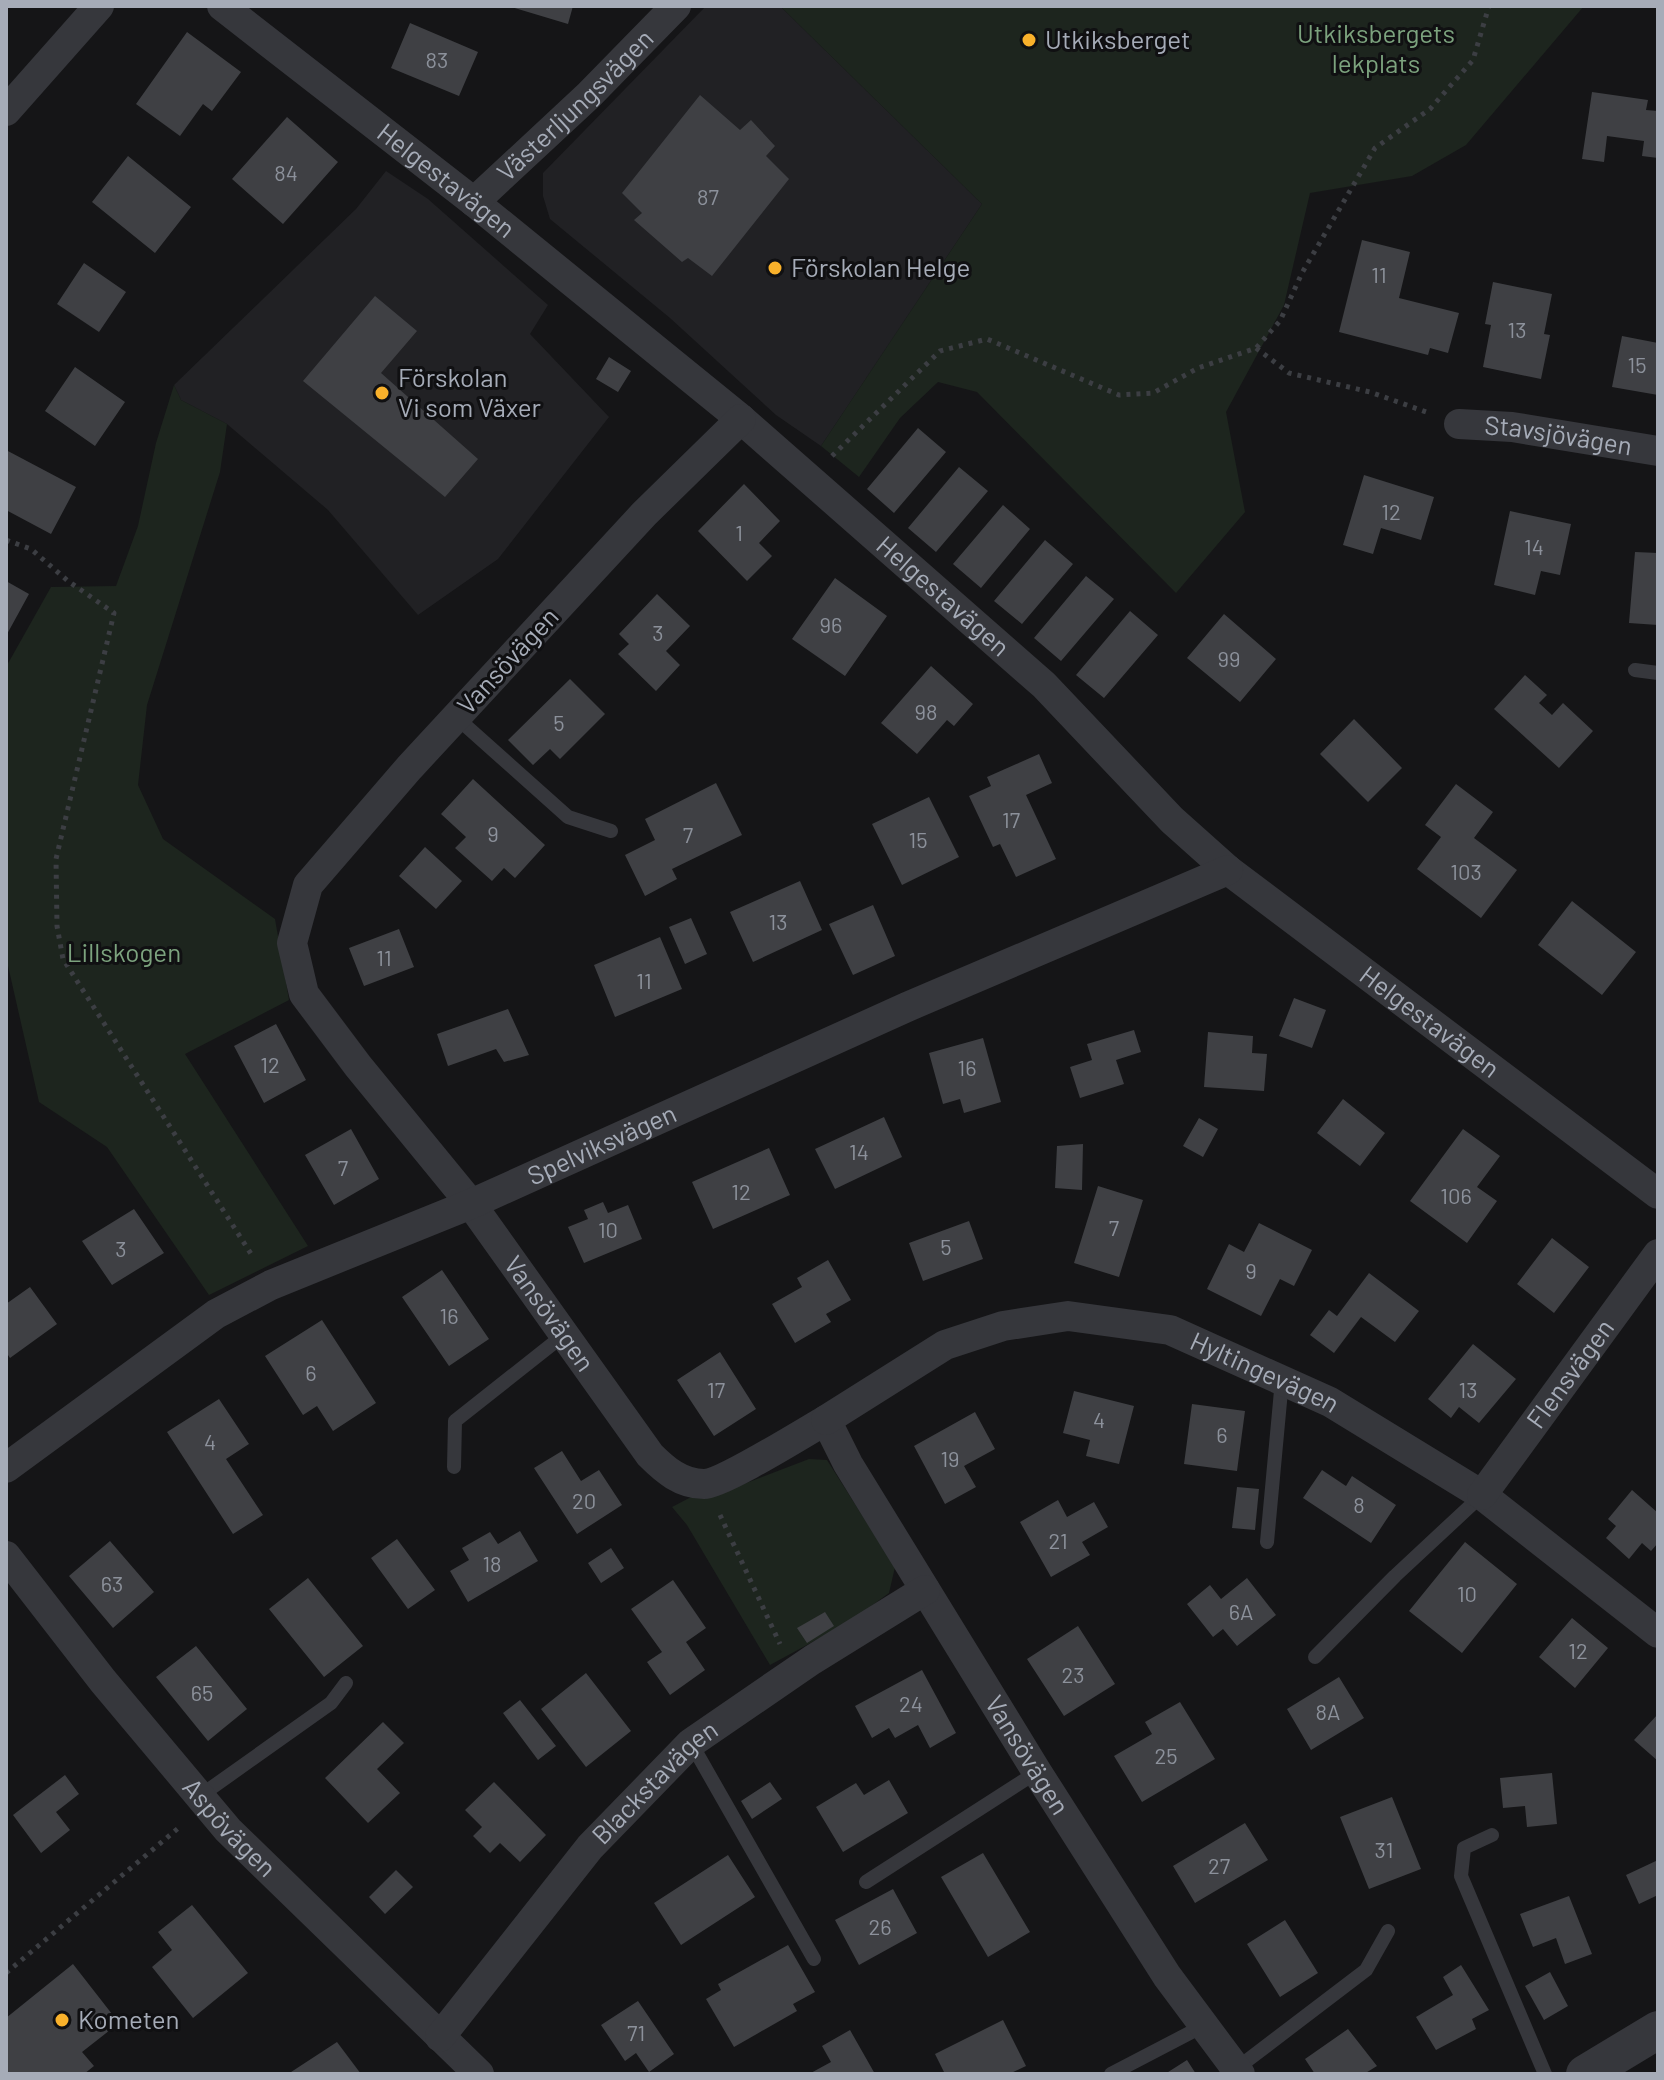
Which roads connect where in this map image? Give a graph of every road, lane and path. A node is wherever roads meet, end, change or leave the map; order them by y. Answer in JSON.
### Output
{"nodes":[{"id":1,"x":99,"y":6,"type":"edge"},
{"id":2,"x":222,"y":6,"type":"edge"},
{"id":3,"x":676,"y":6,"type":"edge"},
{"id":4,"x":1489,"y":6,"type":"edge"},
{"id":5,"x":6,"y":111,"type":"edge"},
{"id":6,"x":474,"y":202,"type":"junction"},
{"id":7,"x":1256,"y":348,"type":"junction"},
{"id":8,"x":741,"y":419,"type":"junction"},
{"id":9,"x":1459,"y":424,"type":"joint"},
{"id":10,"x":1658,"y":451,"type":"edge"},
{"id":11,"x":808,"y":479,"type":"junction"},
{"id":12,"x":6,"y":540,"type":"edge"},
{"id":13,"x":1635,"y":670,"type":"dead end"},
{"id":14,"x":1658,"y":673,"type":"edge"},
{"id":15,"x":456,"y":717,"type":"junction"},
{"id":16,"x":611,"y":831,"type":"dead end"},
{"id":17,"x":1228,"y":870,"type":"junction"},
{"id":18,"x":1658,"y":1194,"type":"edge"},
{"id":19,"x":471,"y":1204,"type":"junction"},
{"id":20,"x":1658,"y":1254,"type":"edge"},
{"id":21,"x":271,"y":1285,"type":"junction"},
{"id":22,"x":565,"y":1334,"type":"junction"},
{"id":23,"x":1282,"y":1380,"type":"junction"},
{"id":24,"x":826,"y":1420,"type":"junction"},
{"id":25,"x":454,"y":1467,"type":"dead end"},
{"id":26,"x":6,"y":1468,"type":"edge"},
{"id":27,"x":706,"y":1485,"type":"junction"},
{"id":28,"x":1482,"y":1495,"type":"junction"},
{"id":29,"x":1267,"y":1542,"type":"dead end"},
{"id":30,"x":6,"y":1556,"type":"edge"},
{"id":31,"x":925,"y":1590,"type":"junction"},
{"id":32,"x":1658,"y":1633,"type":"edge"},
{"id":33,"x":1315,"y":1657,"type":"dead end"},
{"id":34,"x":793,"y":1673,"type":"junction"},
{"id":35,"x":346,"y":1683,"type":"dead end"},
{"id":36,"x":691,"y":1743,"type":"junction"},
{"id":37,"x":1037,"y":1772,"type":"junction"},
{"id":38,"x":203,"y":1800,"type":"junction"},
{"id":39,"x":1492,"y":1835,"type":"dead end"},
{"id":40,"x":866,"y":1882,"type":"dead end"},
{"id":41,"x":1388,"y":1931,"type":"dead end"},
{"id":42,"x":814,"y":1959,"type":"dead end"},
{"id":43,"x":6,"y":1973,"type":"edge"},
{"id":44,"x":1205,"y":2025,"type":"junction"},
{"id":45,"x":1658,"y":2030,"type":"edge"},
{"id":46,"x":440,"y":2037,"type":"junction"},
{"id":47,"x":1606,"y":2065,"type":"edge"},
{"id":48,"x":1238,"y":2071,"type":"edge"},
{"id":49,"x":479,"y":2074,"type":"edge"},
{"id":50,"x":1111,"y":2074,"type":"edge"},
{"id":51,"x":1545,"y":2074,"type":"edge"}],
"edges":[{"from":1,"to":5,"type":"street"},
{"from":2,"to":6,"type":"street","name":"Helgestavägen"},
{"from":3,"to":6,"type":"street","name":"Västerljungsvägen"},
{"from":4,"to":7,"type":"path"},
{"from":6,"to":8,"type":"street","name":"Helgestavägen"},
{"from":7,"to":9,"type":"path"},
{"from":7,"to":11,"type":"path"},
{"from":8,"to":11,"type":"street","name":"Helgestavägen"},
{"from":8,"to":15,"type":"street","name":"Vansövägen"},
{"from":9,"to":10,"type":"street","name":"Stavsjövägen"},
{"from":11,"to":17,"type":"street","name":"Helgestavägen"},
{"from":12,"to":21,"type":"path"},
{"from":13,"to":14,"type":"lane"},
{"from":15,"to":16,"type":"lane"},
{"from":15,"to":19,"type":"street","name":"Vansövägen"},
{"from":17,"to":18,"type":"street","name":"Helgestavägen"},
{"from":17,"to":19,"type":"street","name":"Spelviksvägen"},
{"from":19,"to":21,"type":"street","name":"Spelviksvägen"},
{"from":19,"to":22,"type":"street","name":"Vansövägen"},
{"from":20,"to":28,"type":"street","name":"Flensvägen"},
{"from":21,"to":26,"type":"street","name":"Spelviksvägen"},
{"from":22,"to":25,"type":"lane"},
{"from":22,"to":27,"type":"street","name":"Vansövägen"},
{"from":23,"to":24,"type":"street","name":"Hyltingevägen"},
{"from":23,"to":28,"type":"street","name":"Hyltingevägen"},
{"from":23,"to":29,"type":"lane"},
{"from":24,"to":27,"type":"street"},
{"from":24,"to":31,"type":"street","name":"Vansövägen"},
{"from":27,"to":34,"type":"path"},
{"from":28,"to":32,"type":"street","name":"Hyltingevägen"},
{"from":28,"to":33,"type":"lane"},
{"from":30,"to":38,"type":"street","name":"Aspövägen"},
{"from":31,"to":34,"type":"street","name":"Blackstavägen"},
{"from":31,"to":37,"type":"street","name":"Vansövägen"},
{"from":34,"to":36,"type":"street","name":"Blackstavägen"},
{"from":35,"to":38,"type":"lane"},
{"from":36,"to":42,"type":"lane"},
{"from":36,"to":46,"type":"street","name":"Blackstavägen"},
{"from":37,"to":40,"type":"lane"},
{"from":37,"to":44,"type":"street","name":"Vansövägen"},
{"from":38,"to":43,"type":"path"},
{"from":38,"to":46,"type":"street","name":"Aspövägen"},
{"from":39,"to":51,"type":"lane"},
{"from":41,"to":48,"type":"lane"},
{"from":44,"to":48,"type":"street","name":"Vansövägen"},
{"from":44,"to":50,"type":"lane"},
{"from":45,"to":47,"type":"street"},
{"from":46,"to":49,"type":"street","name":"Aspövägen"}]}
